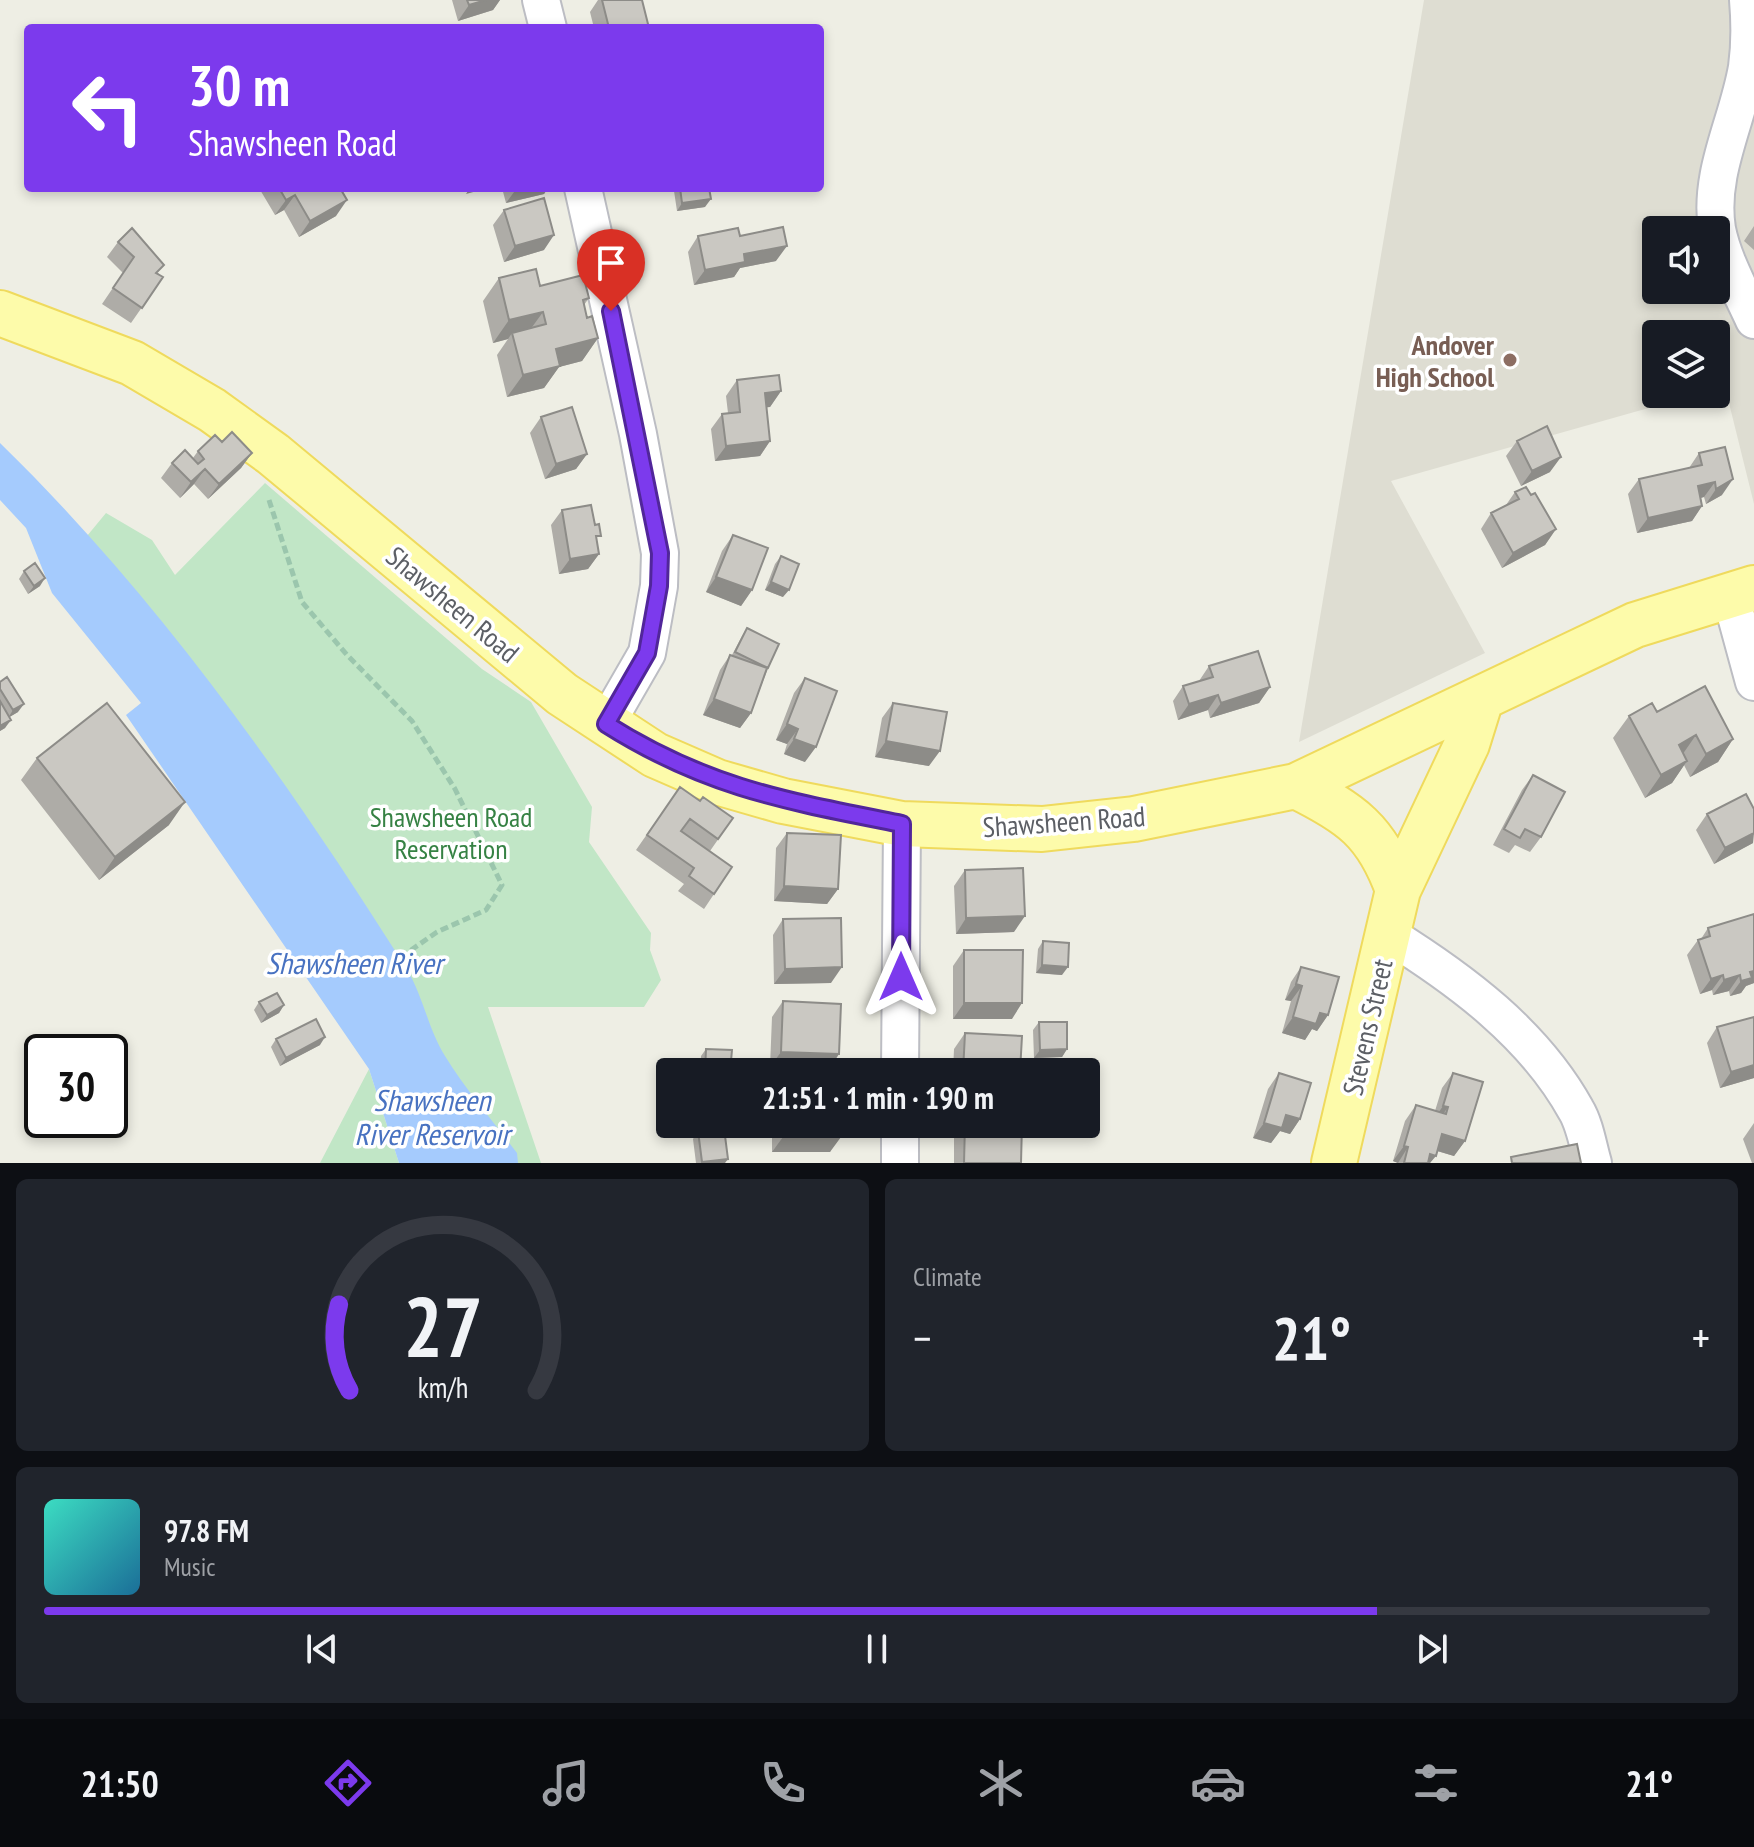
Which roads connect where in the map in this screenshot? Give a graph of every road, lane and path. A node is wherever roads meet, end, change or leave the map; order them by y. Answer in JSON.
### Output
{"nodes":[{"id":1,"x":541,"y":0,"type":"edge"},
{"id":2,"x":1748,"y":0,"type":"edge"},
{"id":3,"x":547,"y":24,"type":"edge"},
{"id":4,"x":584,"y":192,"type":"edge"},
{"id":5,"x":0,"y":313,"type":"edge"},
{"id":6,"x":1754,"y":320,"type":"edge"},
{"id":7,"x":283,"y":462,"type":"junction"},
{"id":8,"x":1742,"y":591,"type":"edge"},
{"id":9,"x":1754,"y":682,"type":"edge"},
{"id":10,"x":1481,"y":699,"type":"junction"},
{"id":11,"x":606,"y":724,"type":"junction"},
{"id":12,"x":1296,"y":786,"type":"junction"},
{"id":13,"x":902,"y":824,"type":"junction"},
{"id":14,"x":1398,"y":890,"type":"junction"},
{"id":15,"x":1389,"y":935,"type":"junction"},
{"id":16,"x":404,"y":955,"type":"dead end"},
{"id":17,"x":900,"y":1058,"type":"edge"},
{"id":18,"x":900,"y":1138,"type":"edge"},
{"id":19,"x":900,"y":1163,"type":"edge"},
{"id":20,"x":1334,"y":1163,"type":"edge"},
{"id":21,"x":1593,"y":1163,"type":"edge"}],
"edges":[{"from":1,"to":3,"type":"street"},
{"from":2,"to":6,"type":"street"},
{"from":4,"to":11,"type":"street"},
{"from":5,"to":7,"type":"main road","name":"Shawsheen Road"},
{"from":7,"to":11,"type":"main road","name":"Shawsheen Road"},
{"from":7,"to":16,"type":"path"},
{"from":8,"to":9,"type":"street"},
{"from":8,"to":10,"type":"main road","name":"Shawsheen Road"},
{"from":10,"to":12,"type":"main road","name":"Shawsheen Road"},
{"from":10,"to":14,"type":"main road","name":"Stevens Street"},
{"from":11,"to":13,"type":"main road","name":"Shawsheen Road"},
{"from":12,"to":13,"type":"main road","name":"Shawsheen Road"},
{"from":12,"to":14,"type":"main road"},
{"from":13,"to":17,"type":"street"},
{"from":14,"to":15,"type":"main road","name":"Stevens Street"},
{"from":15,"to":20,"type":"main road","name":"Stevens Street"},
{"from":15,"to":21,"type":"street"},
{"from":18,"to":19,"type":"street"}]}
